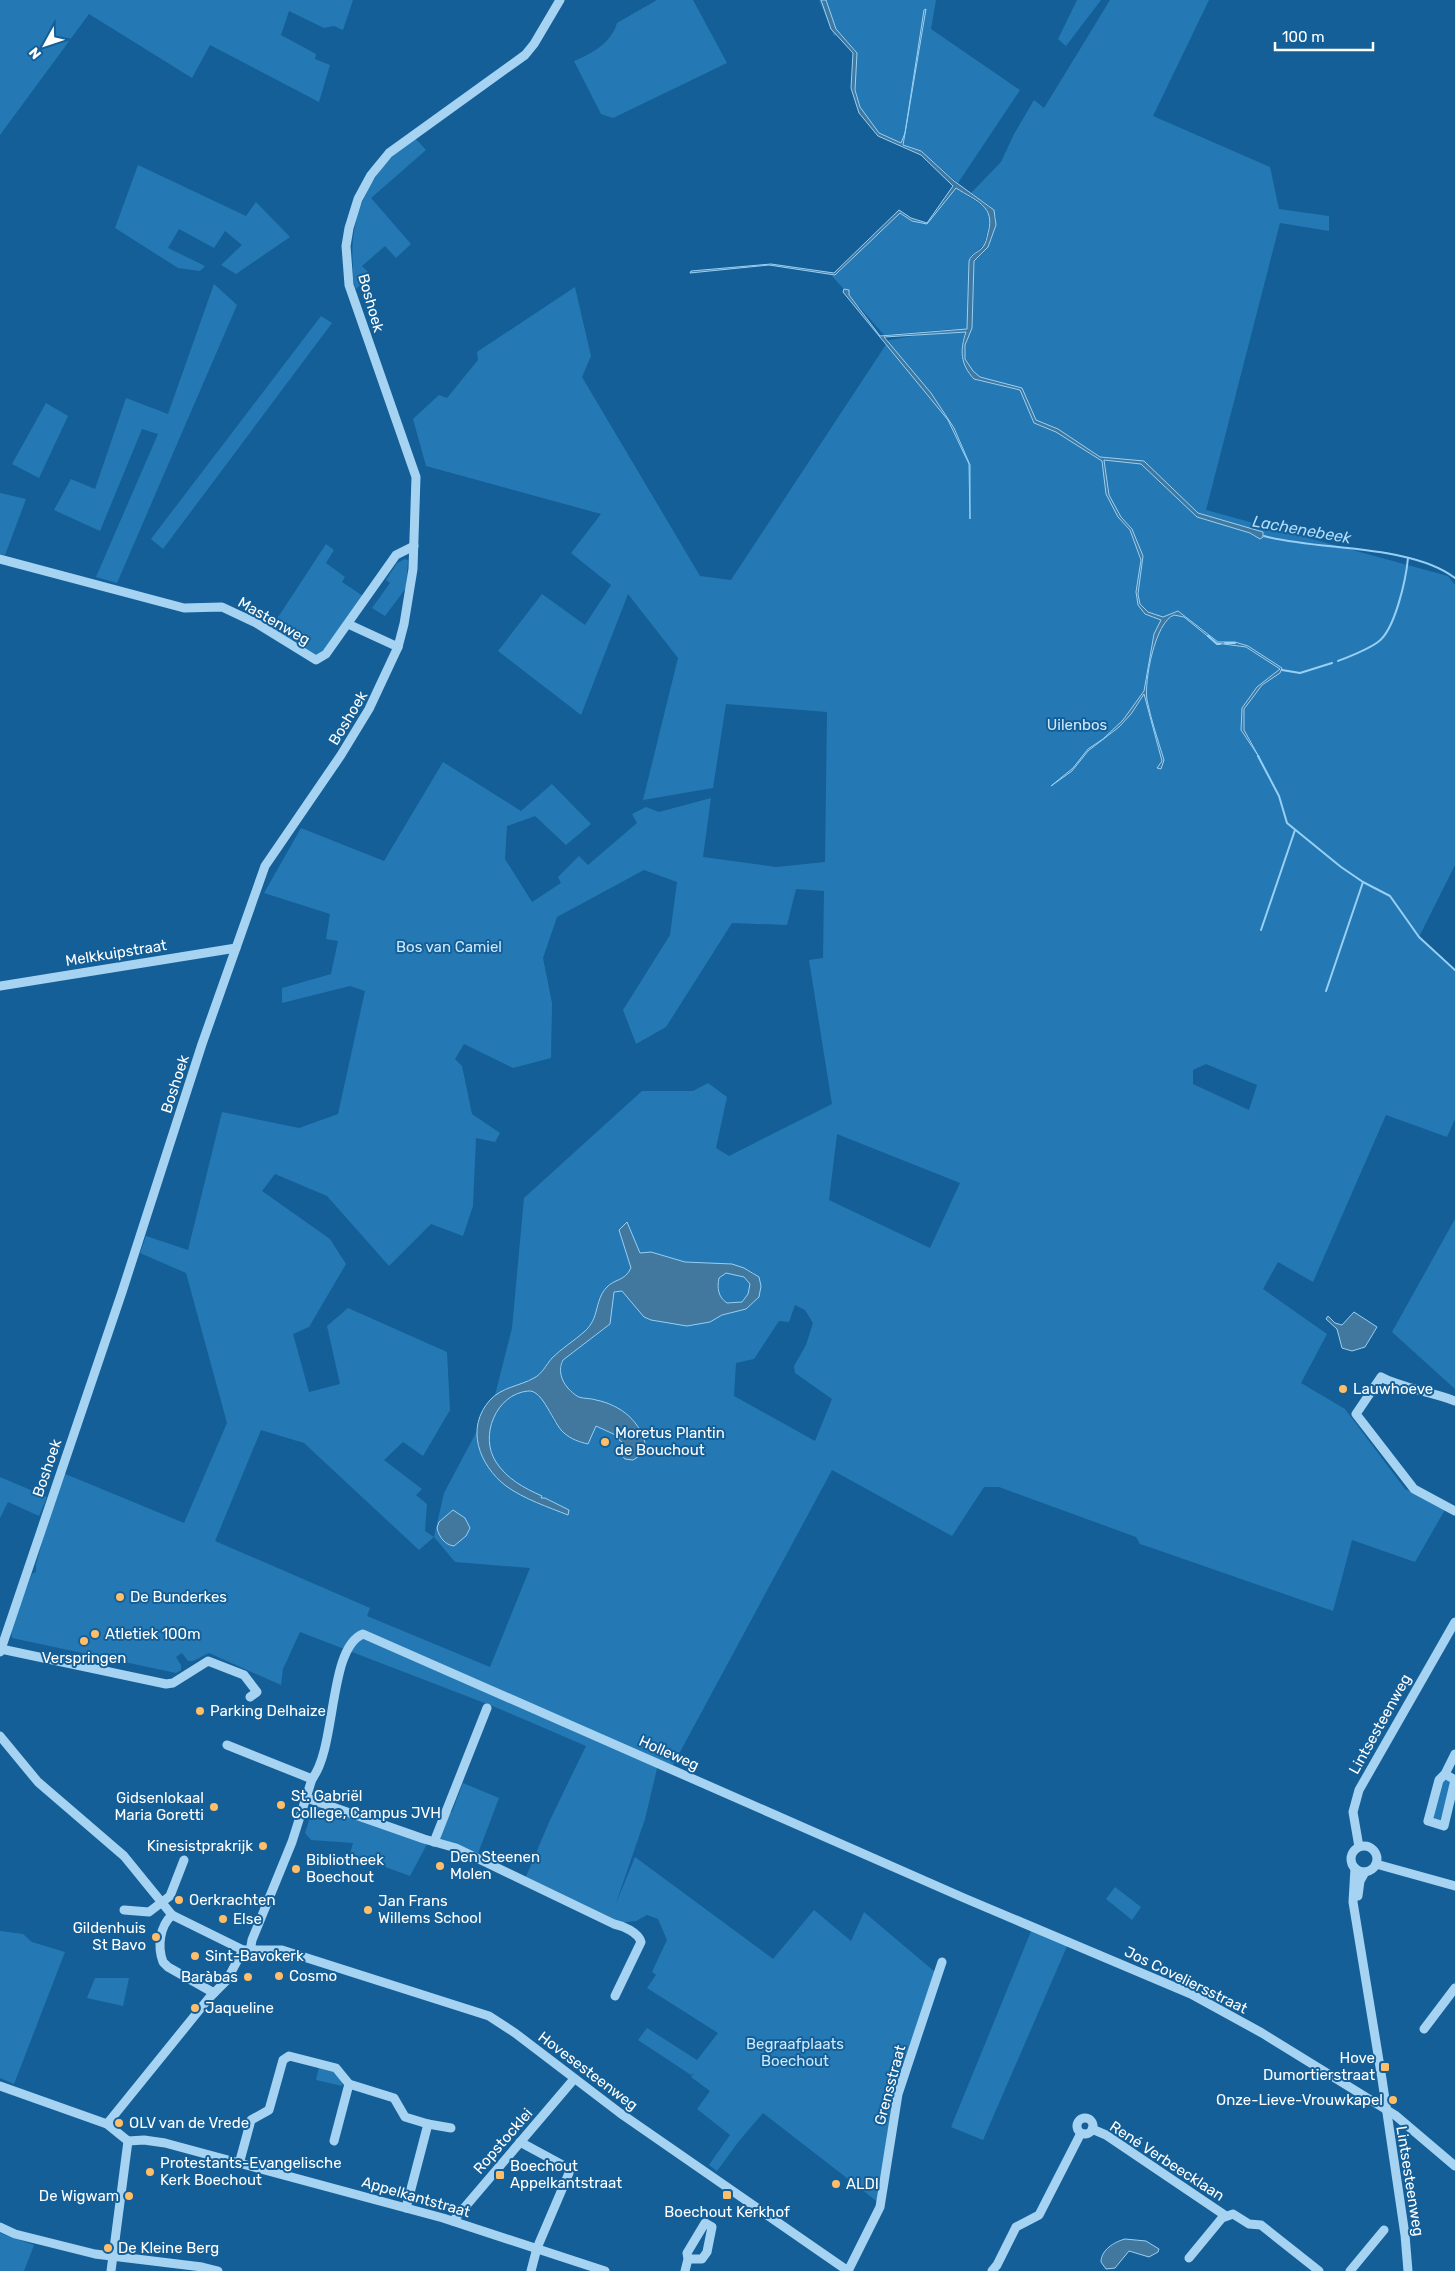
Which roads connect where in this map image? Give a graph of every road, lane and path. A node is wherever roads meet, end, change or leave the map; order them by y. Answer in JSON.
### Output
{"nodes":[{"id":1,"x":560,"y":0,"type":"edge"},
{"id":2,"x":414,"y":546,"type":"junction"},
{"id":3,"x":0,"y":560,"type":"edge"},
{"id":4,"x":348,"y":624,"type":"junction"},
{"id":5,"x":398,"y":647,"type":"junction"},
{"id":6,"x":236,"y":948,"type":"junction"},
{"id":7,"x":0,"y":986,"type":"edge"},
{"id":8,"x":1455,"y":1401,"type":"edge"},
{"id":9,"x":1455,"y":1511,"type":"edge"},
{"id":10,"x":1455,"y":1622,"type":"edge"},
{"id":11,"x":0,"y":1650,"type":"edge"},
{"id":12,"x":257,"y":1692,"type":"dead end"},
{"id":13,"x":487,"y":1708,"type":"dead end"},
{"id":14,"x":0,"y":1736,"type":"edge"},
{"id":15,"x":226,"y":1745,"type":"dead end"},
{"id":16,"x":1455,"y":1754,"type":"edge"},
{"id":17,"x":1445,"y":1774,"type":"junction"},
{"id":18,"x":312,"y":1779,"type":"junction"},
{"id":19,"x":307,"y":1798,"type":"junction"},
{"id":20,"x":434,"y":1842,"type":"junction"},
{"id":21,"x":1359,"y":1846,"type":"junction"},
{"id":22,"x":184,"y":1860,"type":"dead end"},
{"id":23,"x":1376,"y":1864,"type":"junction"},
{"id":24,"x":1355,"y":1868,"type":"junction"},
{"id":25,"x":1365,"y":1872,"type":"junction"},
{"id":26,"x":1455,"y":1886,"type":"edge"},
{"id":27,"x":964,"y":1898,"type":"joint"},
{"id":28,"x":162,"y":1902,"type":"junction"},
{"id":29,"x":124,"y":1910,"type":"dead end"},
{"id":30,"x":172,"y":1915,"type":"junction"},
{"id":31,"x":1356,"y":1916,"type":"junction"},
{"id":32,"x":246,"y":1951,"type":"junction"},
{"id":33,"x":942,"y":1962,"type":"dead end"},
{"id":34,"x":1455,"y":1988,"type":"edge"},
{"id":35,"x":214,"y":1993,"type":"junction"},
{"id":36,"x":615,"y":1996,"type":"dead end"},
{"id":37,"x":1424,"y":2029,"type":"dead end"},
{"id":38,"x":574,"y":2079,"type":"junction"},
{"id":39,"x":349,"y":2084,"type":"junction"},
{"id":40,"x":0,"y":2086,"type":"edge"},
{"id":41,"x":1386,"y":2109,"type":"junction"},
{"id":42,"x":107,"y":2124,"type":"junction"},
{"id":43,"x":428,"y":2124,"type":"junction"},
{"id":44,"x":451,"y":2128,"type":"dead end"},
{"id":45,"x":1092,"y":2129,"type":"junction"},
{"id":46,"x":1081,"y":2133,"type":"junction"},
{"id":47,"x":128,"y":2140,"type":"junction"},
{"id":48,"x":334,"y":2140,"type":"dead end"},
{"id":49,"x":520,"y":2142,"type":"junction"},
{"id":50,"x":239,"y":2164,"type":"junction"},
{"id":51,"x":1455,"y":2166,"type":"edge"},
{"id":52,"x":406,"y":2208,"type":"junction"},
{"id":53,"x":1226,"y":2216,"type":"junction"},
{"id":54,"x":453,"y":2221,"type":"junction"},
{"id":55,"x":0,"y":2227,"type":"edge"},
{"id":56,"x":1384,"y":2230,"type":"dead end"},
{"id":57,"x":537,"y":2248,"type":"junction"},
{"id":58,"x":114,"y":2257,"type":"junction"},
{"id":59,"x":1189,"y":2258,"type":"dead end"},
{"id":60,"x":688,"y":2259,"type":"dead end"},
{"id":61,"x":111,"y":2271,"type":"edge"},
{"id":62,"x":218,"y":2271,"type":"edge"},
{"id":63,"x":531,"y":2271,"type":"edge"},
{"id":64,"x":606,"y":2271,"type":"edge"},
{"id":65,"x":685,"y":2271,"type":"edge"},
{"id":66,"x":848,"y":2271,"type":"edge"},
{"id":67,"x":992,"y":2271,"type":"edge"},
{"id":68,"x":1320,"y":2271,"type":"edge"},
{"id":69,"x":1350,"y":2271,"type":"edge"},
{"id":70,"x":1408,"y":2271,"type":"edge"}],
"edges":[{"from":1,"to":2,"type":"street","name":"Boshoek"},
{"from":2,"to":4,"type":"street"},
{"from":2,"to":5,"type":"street","name":"Boshoek"},
{"from":3,"to":4,"type":"street","name":"Mastenweg"},
{"from":4,"to":5,"type":"street"},
{"from":5,"to":6,"type":"street","name":"Boshoek"},
{"from":6,"to":7,"type":"street","name":"Melkkuipstraat"},
{"from":6,"to":11,"type":"street","name":"Boshoek"},
{"from":8,"to":9,"type":"street"},
{"from":10,"to":21,"type":"street","name":"Lintsesteenweg"},
{"from":11,"to":12,"type":"street"},
{"from":13,"to":20,"type":"street"},
{"from":14,"to":28,"type":"street"},
{"from":15,"to":18,"type":"street"},
{"from":16,"to":17,"type":"street"},
{"from":17,"to":17,"type":"street"},
{"from":18,"to":19,"type":"street"},
{"from":18,"to":27,"type":"street","name":"Holleweg"},
{"from":19,"to":20,"type":"street"},
{"from":19,"to":32,"type":"street"},
{"from":20,"to":36,"type":"street"},
{"from":21,"to":23,"type":"street"},
{"from":21,"to":24,"type":"street","name":"Lintsesteenweg"},
{"from":22,"to":28,"type":"street"},
{"from":23,"to":25,"type":"street"},
{"from":23,"to":26,"type":"street"},
{"from":24,"to":25,"type":"street"},
{"from":24,"to":31,"type":"street","name":"Lintsesteenweg"},
{"from":25,"to":31,"type":"street","name":"Lintsesteenweg"},
{"from":27,"to":41,"type":"street","name":"Jos Coveliersstraat"},
{"from":28,"to":29,"type":"street"},
{"from":28,"to":30,"type":"street"},
{"from":30,"to":32,"type":"street"},
{"from":30,"to":35,"type":"street"},
{"from":31,"to":41,"type":"street","name":"Lintsesteenweg"},
{"from":32,"to":35,"type":"street"},
{"from":32,"to":38,"type":"street","name":"Hovesesteenweg"},
{"from":33,"to":66,"type":"street","name":"Grensstraat"},
{"from":34,"to":37,"type":"street"},
{"from":35,"to":42,"type":"street"},
{"from":38,"to":49,"type":"street","name":"Ropstocklei"},
{"from":38,"to":66,"type":"street","name":"Hovesesteenweg"},
{"from":39,"to":43,"type":"street"},
{"from":39,"to":48,"type":"street"},
{"from":39,"to":50,"type":"street"},
{"from":40,"to":42,"type":"street"},
{"from":41,"to":51,"type":"street","name":"Jos Coveliersstraat"},
{"from":41,"to":70,"type":"street","name":"Lintsesteenweg"},
{"from":42,"to":47,"type":"street"},
{"from":43,"to":44,"type":"street"},
{"from":43,"to":52,"type":"street"},
{"from":45,"to":46,"type":"street"},
{"from":45,"to":46,"type":"street"},
{"from":45,"to":53,"type":"street","name":"René Verbeecklaan"},
{"from":46,"to":67,"type":"street"},
{"from":47,"to":50,"type":"street","name":"Appelkantstraat"},
{"from":47,"to":58,"type":"street"},
{"from":49,"to":54,"type":"street","name":"Ropstocklei"},
{"from":49,"to":57,"type":"street"},
{"from":50,"to":52,"type":"street","name":"Appelkantstraat"},
{"from":52,"to":54,"type":"street","name":"Appelkantstraat"},
{"from":53,"to":59,"type":"street","name":"René Verbeecklaan"},
{"from":53,"to":68,"type":"street","name":"René Verbeecklaan"},
{"from":54,"to":57,"type":"street","name":"Appelkantstraat"},
{"from":55,"to":58,"type":"street"},
{"from":56,"to":69,"type":"street"},
{"from":57,"to":63,"type":"street"},
{"from":57,"to":64,"type":"street","name":"Appelkantstraat"},
{"from":58,"to":61,"type":"street"},
{"from":58,"to":62,"type":"street"},
{"from":60,"to":65,"type":"street"}]}
